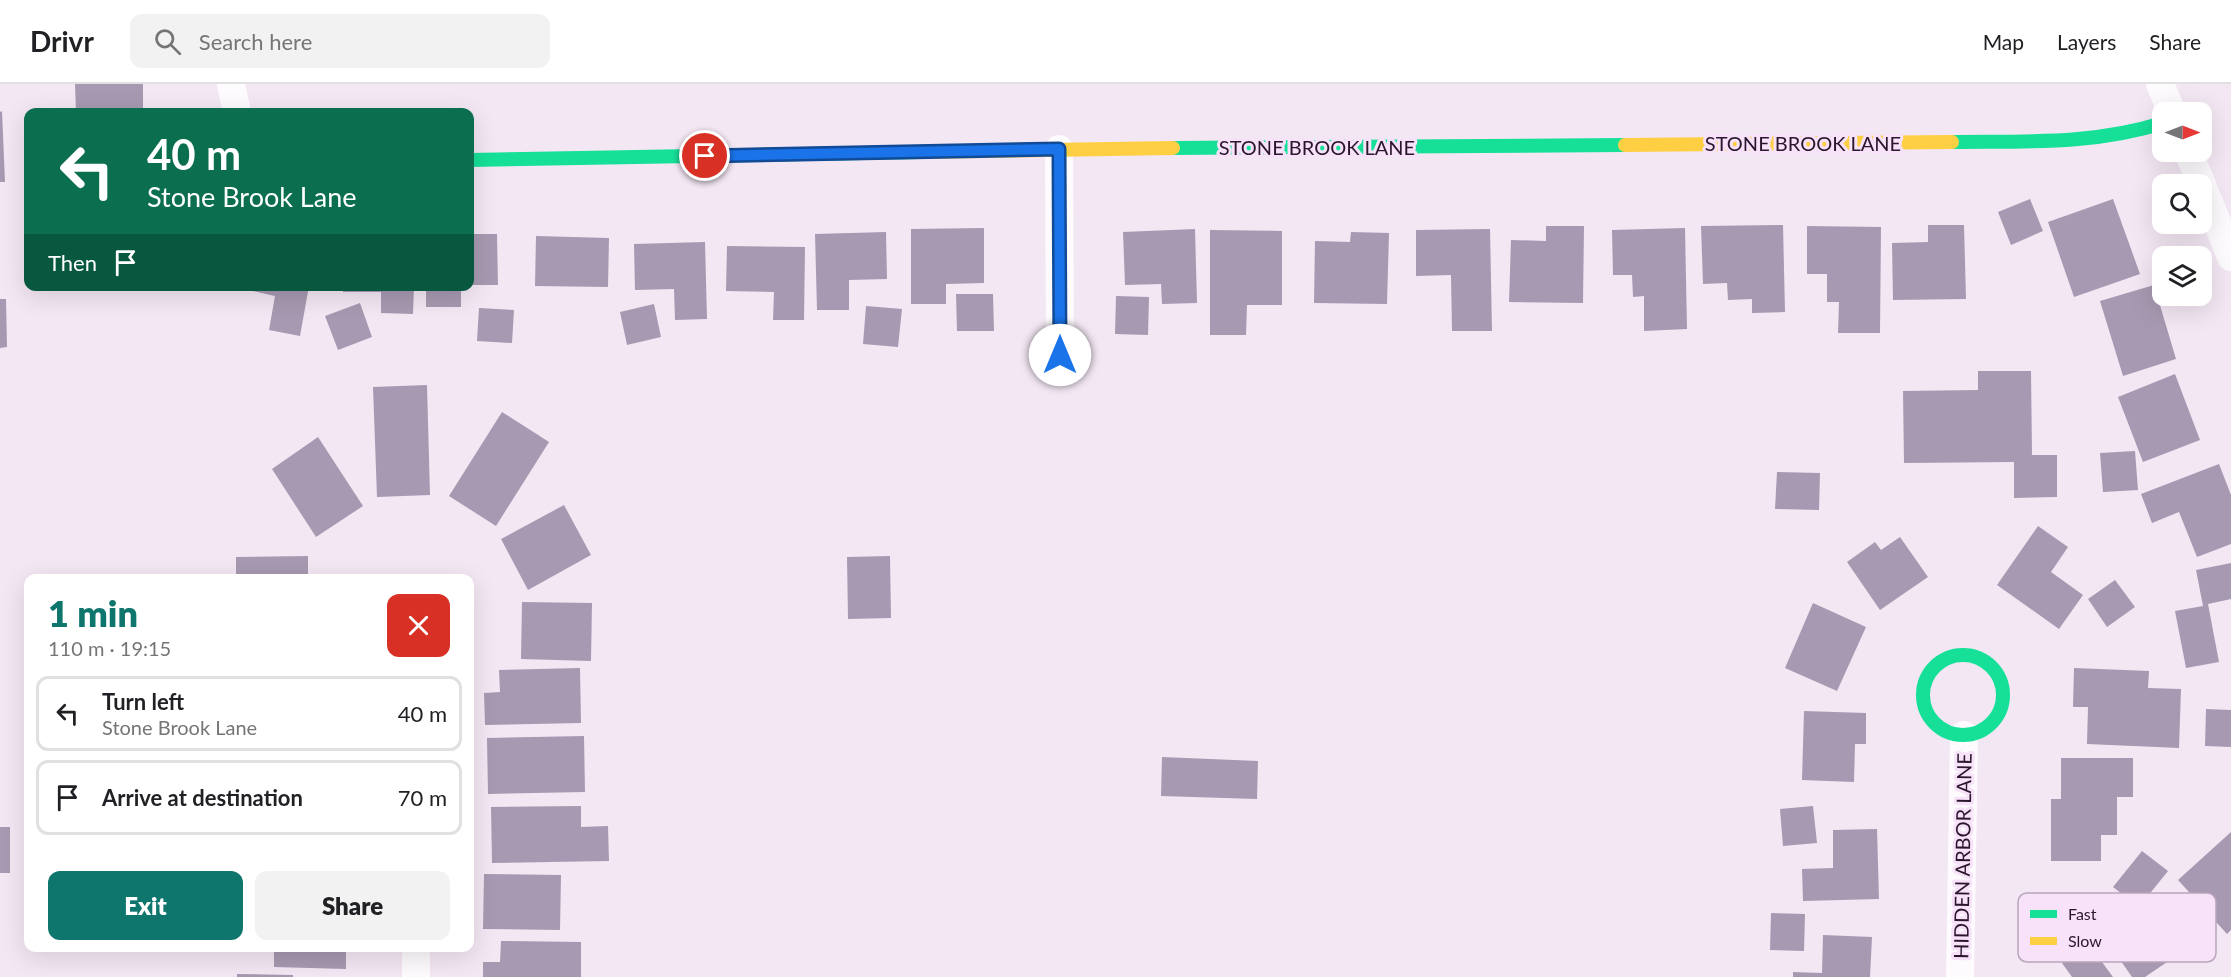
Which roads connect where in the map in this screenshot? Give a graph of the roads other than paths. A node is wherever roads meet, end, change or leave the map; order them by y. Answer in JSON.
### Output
{"nodes":[{"id":1,"x":231,"y":84,"type":"edge"},
{"id":2,"x":2160,"y":84,"type":"edge"},
{"id":3,"x":2168,"y":102,"type":"edge"},
{"id":4,"x":236,"y":108,"type":"edge"},
{"id":5,"x":2152,"y":126,"type":"edge"},
{"id":6,"x":1059,"y":149,"type":"junction"},
{"id":7,"x":474,"y":160,"type":"edge"},
{"id":8,"x":2212,"y":210,"type":"edge"},
{"id":9,"x":2231,"y":257,"type":"edge"},
{"id":10,"x":1060,"y":355,"type":"dead end"},
{"id":11,"x":1964,"y":735,"type":"junction"},
{"id":12,"x":416,"y":952,"type":"edge"},
{"id":13,"x":416,"y":977,"type":"edge"},
{"id":14,"x":1960,"y":977,"type":"edge"}],
"edges":[{"from":1,"to":4,"type":"street"},
{"from":2,"to":3,"type":"street"},
{"from":5,"to":6,"type":"street","name":"STONE BROOK LANE"},
{"from":6,"to":7,"type":"street","name":"STONE BROOK LANE"},
{"from":6,"to":10,"type":"street"},
{"from":8,"to":9,"type":"street"},
{"from":11,"to":11,"type":"street","name":"HIDDEN ARBOR LANE"},
{"from":11,"to":14,"type":"street","name":"HIDDEN ARBOR LANE"},
{"from":12,"to":13,"type":"street"}]}
